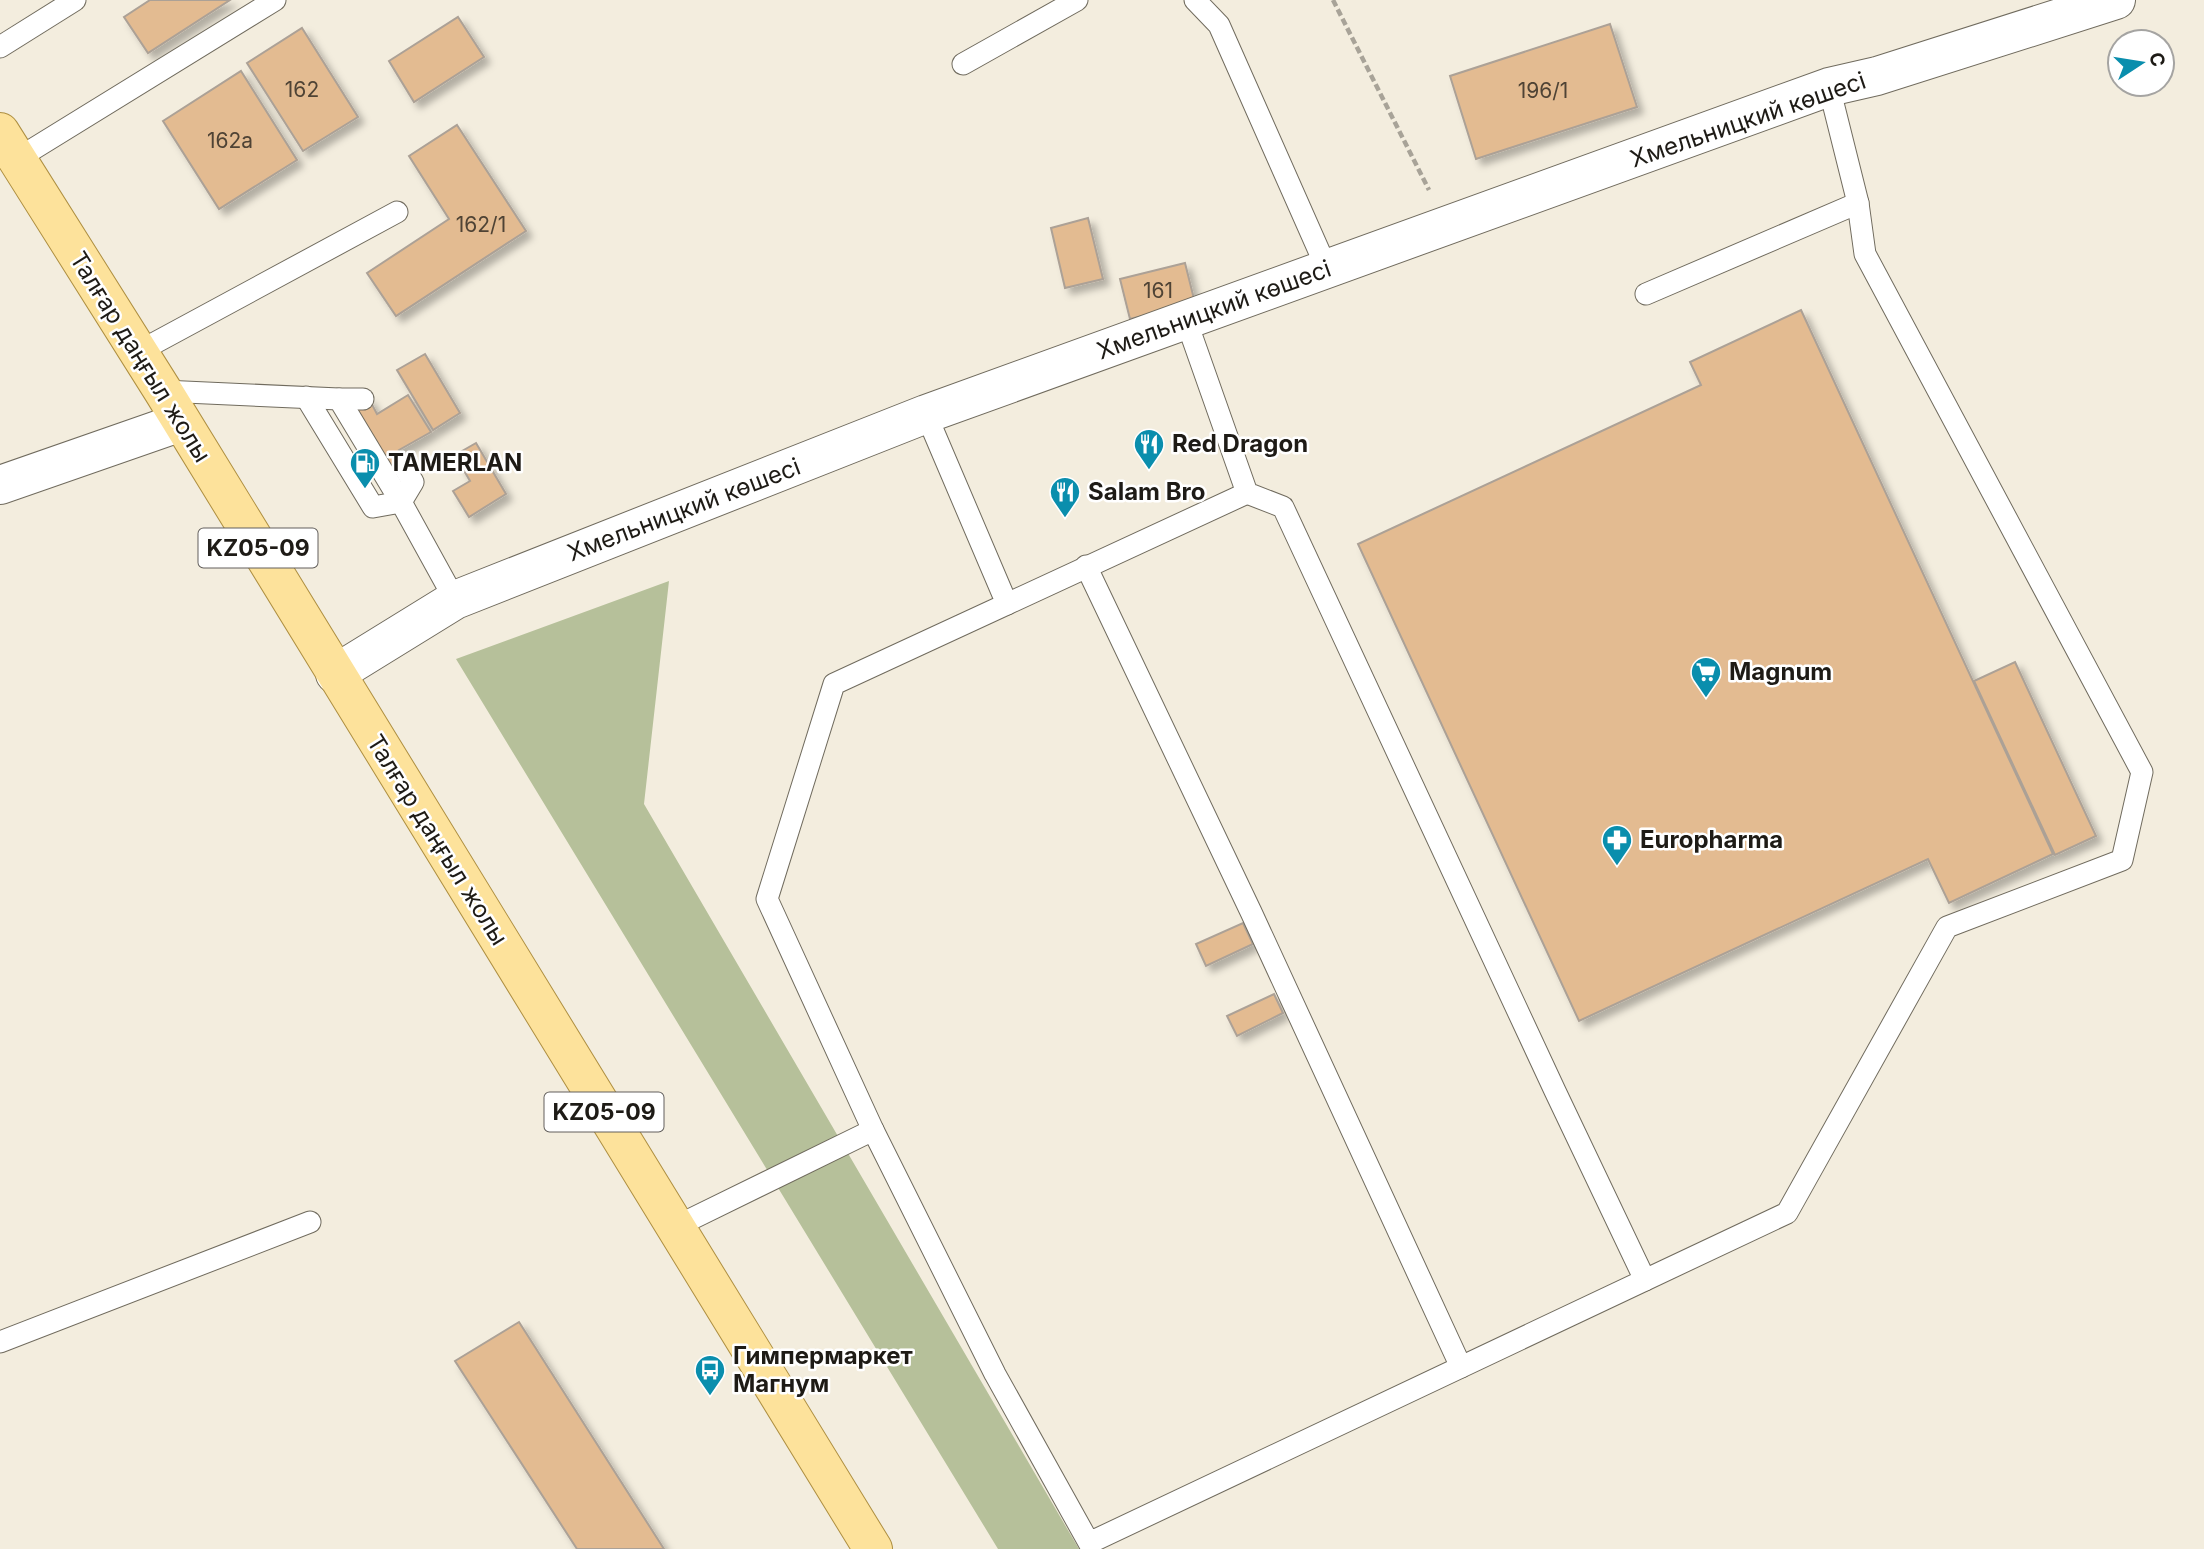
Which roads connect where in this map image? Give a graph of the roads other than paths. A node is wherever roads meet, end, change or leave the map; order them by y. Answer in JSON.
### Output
{"nodes":[{"id":1,"x":75,"y":0,"type":"edge"},
{"id":2,"x":275,"y":0,"type":"edge"},
{"id":3,"x":1077,"y":0,"type":"edge"},
{"id":4,"x":1195,"y":0,"type":"edge"},
{"id":5,"x":2116,"y":0,"type":"edge"},
{"id":6,"x":0,"y":47,"type":"edge"},
{"id":7,"x":963,"y":64,"type":"dead end"},
{"id":8,"x":1829,"y":87,"type":"junction"},
{"id":9,"x":8,"y":145,"type":"edge"},
{"id":10,"x":1858,"y":204,"type":"junction"},
{"id":11,"x":397,"y":212,"type":"dead end"},
{"id":12,"x":1327,"y":269,"type":"junction"},
{"id":13,"x":1646,"y":294,"type":"dead end"},
{"id":14,"x":1186,"y":320,"type":"junction"},
{"id":15,"x":138,"y":352,"type":"junction"},
{"id":16,"x":306,"y":397,"type":"junction"},
{"id":17,"x":339,"y":399,"type":"junction"},
{"id":18,"x":363,"y":400,"type":"dead end"},
{"id":19,"x":172,"y":407,"type":"junction"},
{"id":20,"x":926,"y":414,"type":"junction"},
{"id":21,"x":404,"y":467,"type":"dead end"},
{"id":22,"x":0,"y":485,"type":"edge"},
{"id":23,"x":1247,"y":493,"type":"junction"},
{"id":24,"x":401,"y":502,"type":"junction"},
{"id":25,"x":1086,"y":566,"type":"junction"},
{"id":26,"x":455,"y":600,"type":"junction"},
{"id":27,"x":1007,"y":604,"type":"junction"},
{"id":28,"x":335,"y":674,"type":"junction"},
{"id":29,"x":873,"y":1130,"type":"junction"},
{"id":30,"x":310,"y":1222,"type":"dead end"},
{"id":31,"x":675,"y":1227,"type":"junction"},
{"id":32,"x":1645,"y":1280,"type":"junction"},
{"id":33,"x":0,"y":1342,"type":"edge"},
{"id":34,"x":1461,"y":1367,"type":"junction"},
{"id":35,"x":1083,"y":1546,"type":"edge"},
{"id":36,"x":873,"y":1549,"type":"edge"}],
"edges":[{"from":1,"to":6,"type":"lane"},
{"from":2,"to":9,"type":"lane"},
{"from":3,"to":7,"type":"lane"},
{"from":4,"to":12,"type":"lane"},
{"from":5,"to":8,"type":"street","name":"Хмельницкий көшесі"},
{"from":8,"to":10,"type":"lane"},
{"from":8,"to":12,"type":"street","name":"Хмельницкий көшесі"},
{"from":9,"to":15,"type":"main road","name":"Талғар даңғыл жолы","number":"KZ05-09"},
{"from":10,"to":13,"type":"lane"},
{"from":10,"to":32,"type":"lane"},
{"from":11,"to":15,"type":"lane"},
{"from":12,"to":14,"type":"street","name":"Хмельницкий көшесі"},
{"from":14,"to":20,"type":"street","name":"Хмельницкий көшесі"},
{"from":14,"to":23,"type":"lane"},
{"from":15,"to":19,"type":"main road","name":"Талғар даңғыл жолы","number":"KZ05-09"},
{"from":16,"to":17,"type":"lane"},
{"from":16,"to":19,"type":"lane"},
{"from":16,"to":24,"type":"lane"},
{"from":17,"to":18,"type":"lane"},
{"from":17,"to":24,"type":"lane"},
{"from":19,"to":22,"type":"street"},
{"from":19,"to":28,"type":"main road","name":"Талғар даңғыл жолы","number":"KZ05-09"},
{"from":20,"to":26,"type":"street","name":"Хмельницкий көшесі"},
{"from":20,"to":27,"type":"lane"},
{"from":21,"to":24,"type":"lane"},
{"from":23,"to":25,"type":"lane"},
{"from":23,"to":32,"type":"lane"},
{"from":24,"to":26,"type":"lane"},
{"from":25,"to":27,"type":"lane"},
{"from":25,"to":34,"type":"lane"},
{"from":26,"to":28,"type":"street","name":"Хмельницкий көшесі"},
{"from":27,"to":29,"type":"lane"},
{"from":28,"to":31,"type":"main road","name":"Талғар даңғыл жолы","number":"KZ05-09"},
{"from":29,"to":31,"type":"lane"},
{"from":29,"to":35,"type":"lane"},
{"from":30,"to":33,"type":"lane"},
{"from":31,"to":36,"type":"main road","name":"Талғар даңғыл жолы","number":"KZ05-09"},
{"from":32,"to":34,"type":"lane"},
{"from":34,"to":35,"type":"lane"}]}
